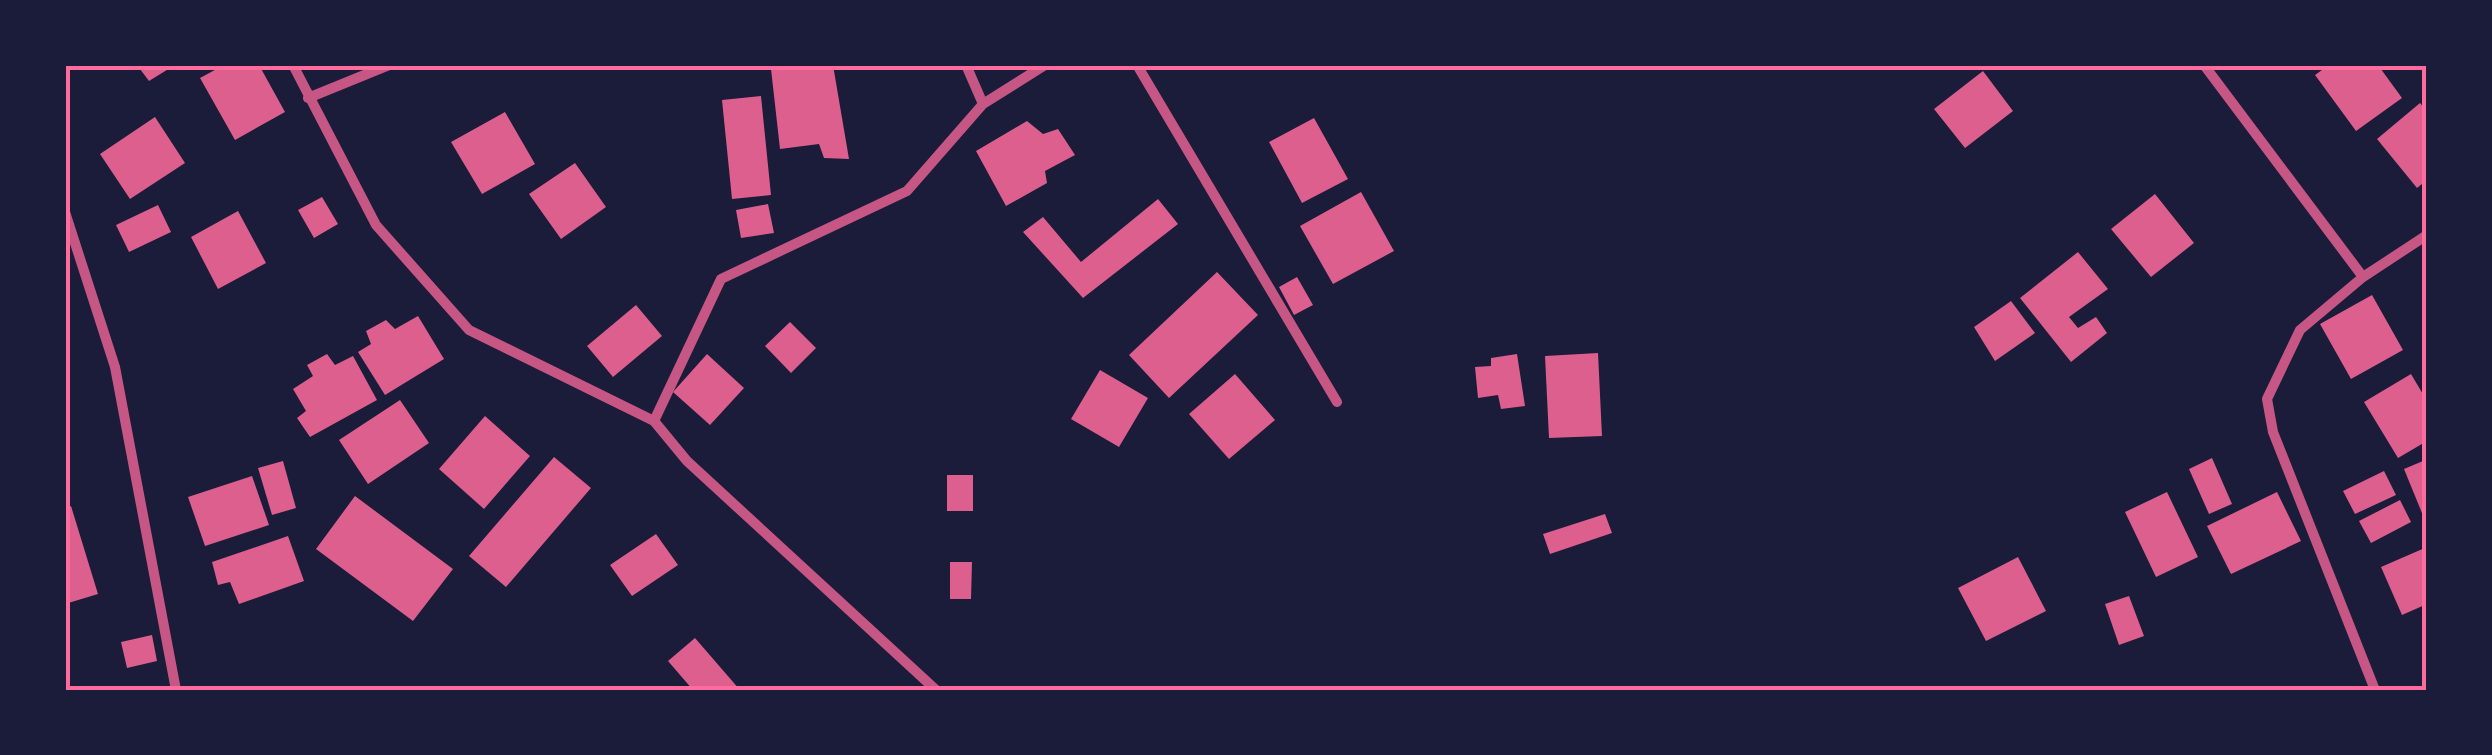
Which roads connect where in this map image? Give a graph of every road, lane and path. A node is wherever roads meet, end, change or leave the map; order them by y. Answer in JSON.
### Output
{"nodes":[{"id":1,"x":293,"y":65,"type":"edge"},
{"id":2,"x":388,"y":65,"type":"edge"},
{"id":3,"x":966,"y":65,"type":"edge"},
{"id":4,"x":1046,"y":65,"type":"edge"},
{"id":5,"x":1137,"y":65,"type":"edge"},
{"id":6,"x":2204,"y":65,"type":"edge"},
{"id":7,"x":308,"y":98,"type":"junction"},
{"id":8,"x":983,"y":104,"type":"junction"},
{"id":9,"x":65,"y":212,"type":"edge"},
{"id":10,"x":2427,"y":235,"type":"edge"},
{"id":11,"x":2364,"y":277,"type":"junction"},
{"id":12,"x":1338,"y":402,"type":"dead end"},
{"id":13,"x":654,"y":421,"type":"junction"},
{"id":14,"x":176,"y":690,"type":"edge"},
{"id":15,"x":936,"y":690,"type":"edge"},
{"id":16,"x":2375,"y":690,"type":"edge"}],
"edges":[{"from":1,"to":7,"type":"street"},
{"from":2,"to":7,"type":"street"},
{"from":3,"to":8,"type":"street"},
{"from":4,"to":8,"type":"street"},
{"from":5,"to":12,"type":"street"},
{"from":6,"to":11,"type":"street"},
{"from":7,"to":13,"type":"street"},
{"from":8,"to":13,"type":"street"},
{"from":9,"to":14,"type":"street"},
{"from":10,"to":11,"type":"street"},
{"from":11,"to":16,"type":"street"},
{"from":13,"to":15,"type":"street"}]}
